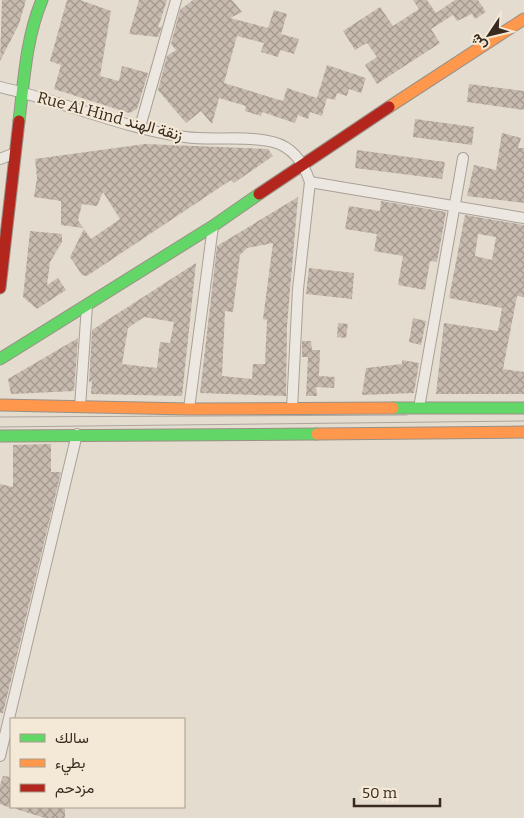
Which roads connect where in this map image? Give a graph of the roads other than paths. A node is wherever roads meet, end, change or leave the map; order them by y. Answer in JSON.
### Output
{"nodes":[{"id":1,"x":42,"y":0,"type":"edge"},
{"id":2,"x":176,"y":0,"type":"edge"},
{"id":3,"x":524,"y":19,"type":"edge"},
{"id":4,"x":0,"y":87,"type":"edge"},
{"id":5,"x":24,"y":92,"type":"junction"},
{"id":6,"x":140,"y":127,"type":"junction"},
{"id":7,"x":16,"y":153,"type":"junction"},
{"id":8,"x":463,"y":158,"type":"dead end"},
{"id":9,"x":0,"y":159,"type":"edge"},
{"id":10,"x":302,"y":164,"type":"junction"},
{"id":11,"x":310,"y":182,"type":"junction"},
{"id":12,"x":455,"y":206,"type":"junction"},
{"id":13,"x":524,"y":218,"type":"edge"},
{"id":14,"x":212,"y":226,"type":"junction"},
{"id":15,"x":0,"y":288,"type":"edge"},
{"id":16,"x":87,"y":305,"type":"junction"},
{"id":17,"x":0,"y":358,"type":"edge"},
{"id":18,"x":0,"y":405,"type":"edge"},
{"id":19,"x":80,"y":407,"type":"junction"},
{"id":20,"x":419,"y":408,"type":"junction"},
{"id":21,"x":524,"y":408,"type":"edge"},
{"id":22,"x":189,"y":409,"type":"junction"},
{"id":23,"x":292,"y":409,"type":"junction"},
{"id":24,"x":524,"y":432,"type":"edge"},
{"id":25,"x":77,"y":434,"type":"junction"},
{"id":26,"x":0,"y":436,"type":"edge"},
{"id":27,"x":0,"y":756,"type":"edge"}],
"edges":[{"from":1,"to":5,"type":"main road"},
{"from":2,"to":6,"type":"street"},
{"from":3,"to":10,"type":"main road"},
{"from":4,"to":5,"type":"street","name":"Rue Al Hind زنقة الهند"},
{"from":5,"to":6,"type":"street","name":"Rue Al Hind زنقة الهند"},
{"from":5,"to":7,"type":"main road"},
{"from":6,"to":10,"type":"street","name":"Rue Al Hind زنقة الهند"},
{"from":7,"to":9,"type":"street"},
{"from":7,"to":15,"type":"main road"},
{"from":8,"to":12,"type":"street"},
{"from":10,"to":11,"type":"street"},
{"from":10,"to":14,"type":"main road"},
{"from":11,"to":12,"type":"street"},
{"from":11,"to":23,"type":"street"},
{"from":12,"to":13,"type":"street"},
{"from":12,"to":20,"type":"street"},
{"from":14,"to":16,"type":"main road"},
{"from":14,"to":22,"type":"street"},
{"from":16,"to":17,"type":"main road"},
{"from":16,"to":19,"type":"street"},
{"from":18,"to":19,"type":"main road"},
{"from":19,"to":22,"type":"main road"},
{"from":20,"to":21,"type":"main road"},
{"from":20,"to":23,"type":"main road"},
{"from":22,"to":23,"type":"main road"},
{"from":24,"to":25,"type":"main road"},
{"from":25,"to":26,"type":"main road"},
{"from":25,"to":27,"type":"street"}]}
